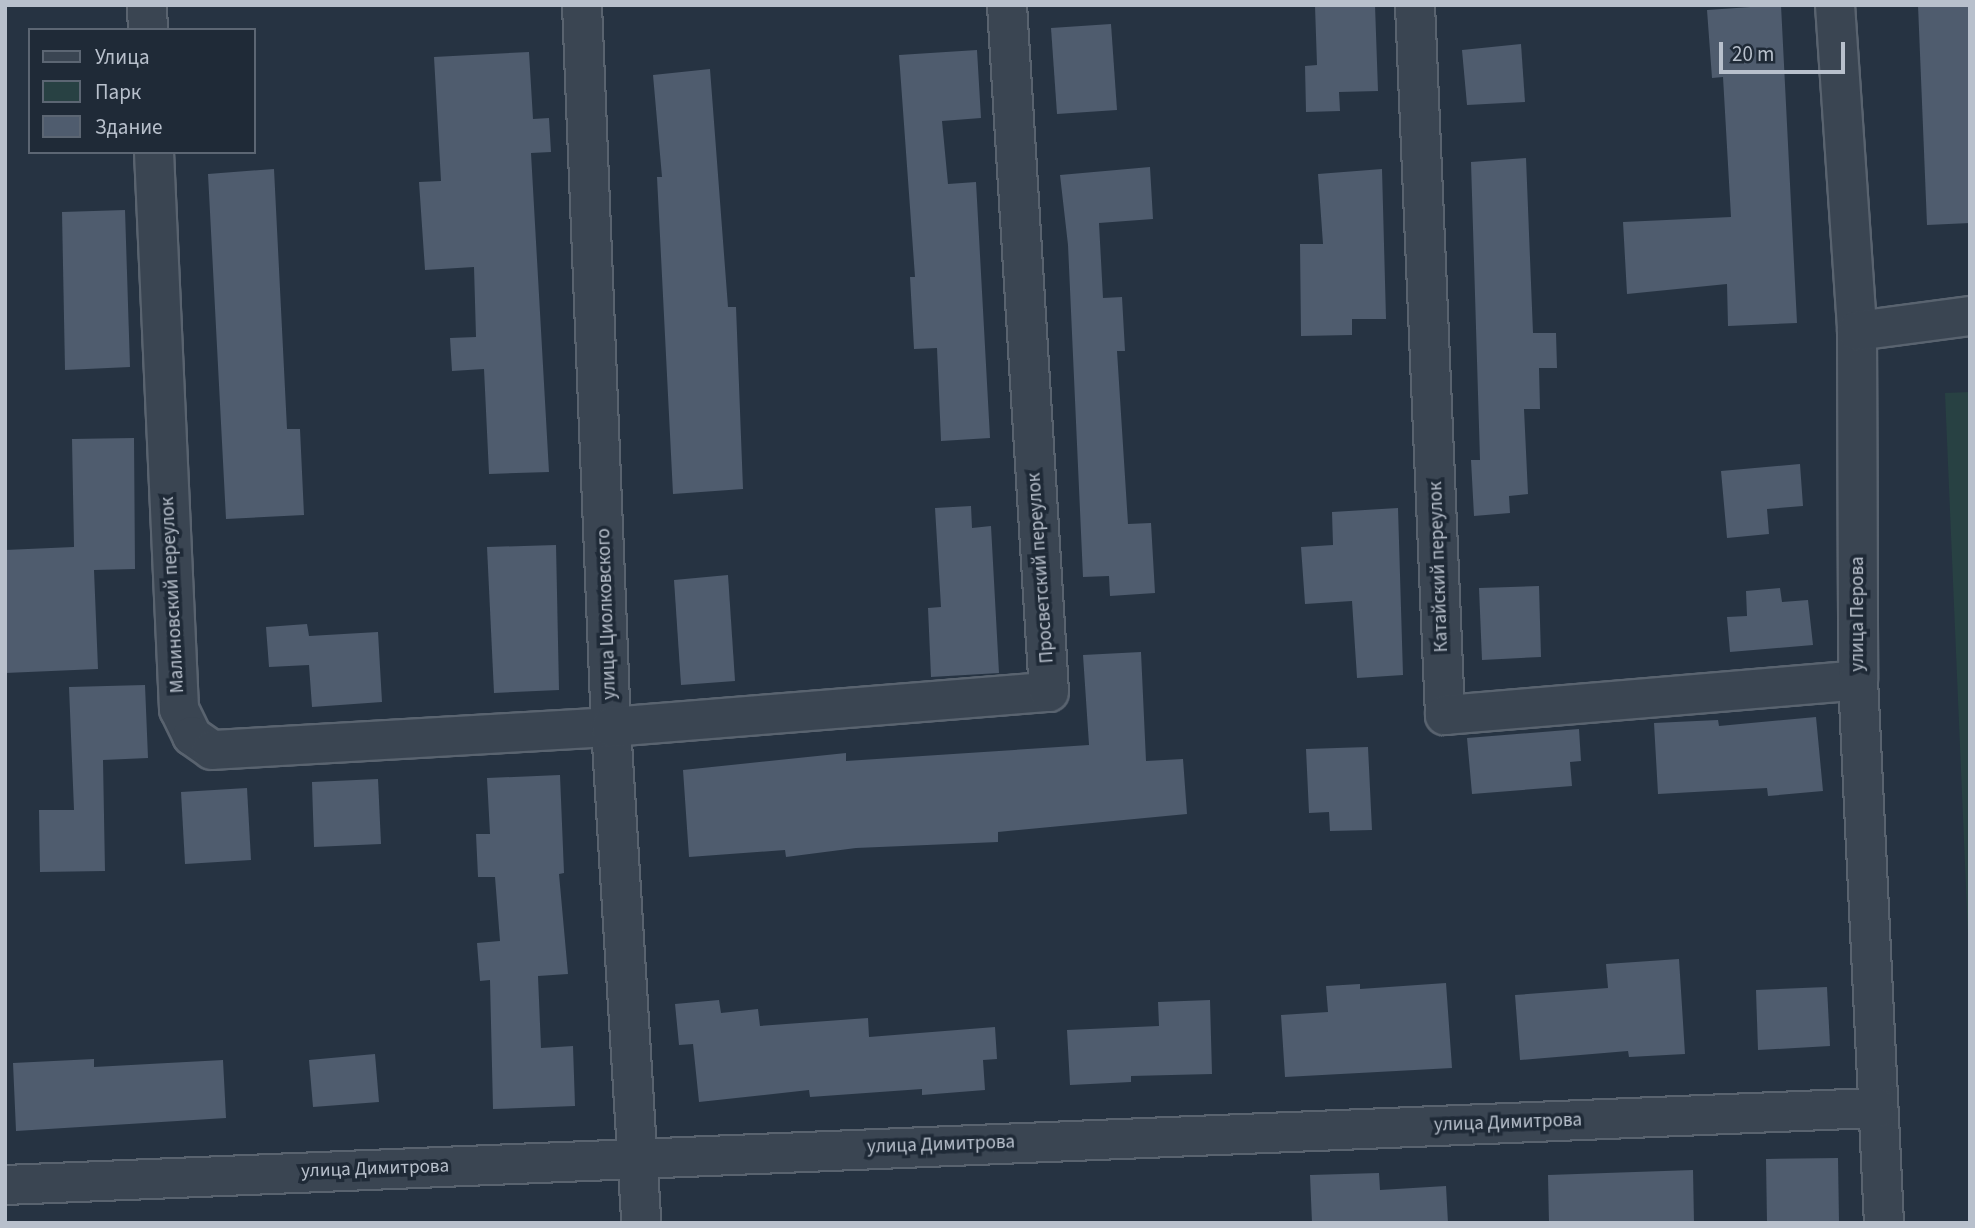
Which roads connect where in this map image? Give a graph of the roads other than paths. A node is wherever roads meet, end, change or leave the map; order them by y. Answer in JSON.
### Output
{"nodes":[{"id":1,"x":147,"y":5,"type":"edge"},
{"id":2,"x":582,"y":5,"type":"edge"},
{"id":3,"x":1007,"y":5,"type":"edge"},
{"id":4,"x":1415,"y":5,"type":"edge"},
{"id":5,"x":1835,"y":5,"type":"edge"},
{"id":6,"x":148,"y":28,"type":"edge"},
{"id":7,"x":153,"y":154,"type":"edge"},
{"id":8,"x":1970,"y":316,"type":"edge"},
{"id":9,"x":1857,"y":331,"type":"junction"},
{"id":10,"x":1858,"y":680,"type":"junction"},
{"id":11,"x":611,"y":727,"type":"junction"},
{"id":12,"x":1877,"y":1108,"type":"junction"},
{"id":13,"x":639,"y":1157,"type":"junction"},
{"id":14,"x":5,"y":1185,"type":"edge"},
{"id":15,"x":641,"y":1223,"type":"edge"},
{"id":16,"x":1884,"y":1223,"type":"edge"}],
"edges":[{"from":1,"to":6,"type":"street"},
{"from":2,"to":11,"type":"street","name":"улица Циолковского"},
{"from":3,"to":11,"type":"street","name":"Просветский переулок"},
{"from":4,"to":10,"type":"street","name":"Катайский переулок"},
{"from":5,"to":9,"type":"street","name":"улица Перова"},
{"from":7,"to":11,"type":"street","name":"Малиновский переулок"},
{"from":8,"to":9,"type":"street"},
{"from":9,"to":10,"type":"street","name":"улица Перова"},
{"from":10,"to":12,"type":"street","name":"улица Перова"},
{"from":11,"to":13,"type":"street","name":"улица Циолковского"},
{"from":12,"to":13,"type":"street","name":"улица Димитрова"},
{"from":12,"to":16,"type":"street","name":"улица Перова"},
{"from":13,"to":14,"type":"street","name":"улица Димитрова"},
{"from":13,"to":15,"type":"street","name":"улица Циолковского"}]}
